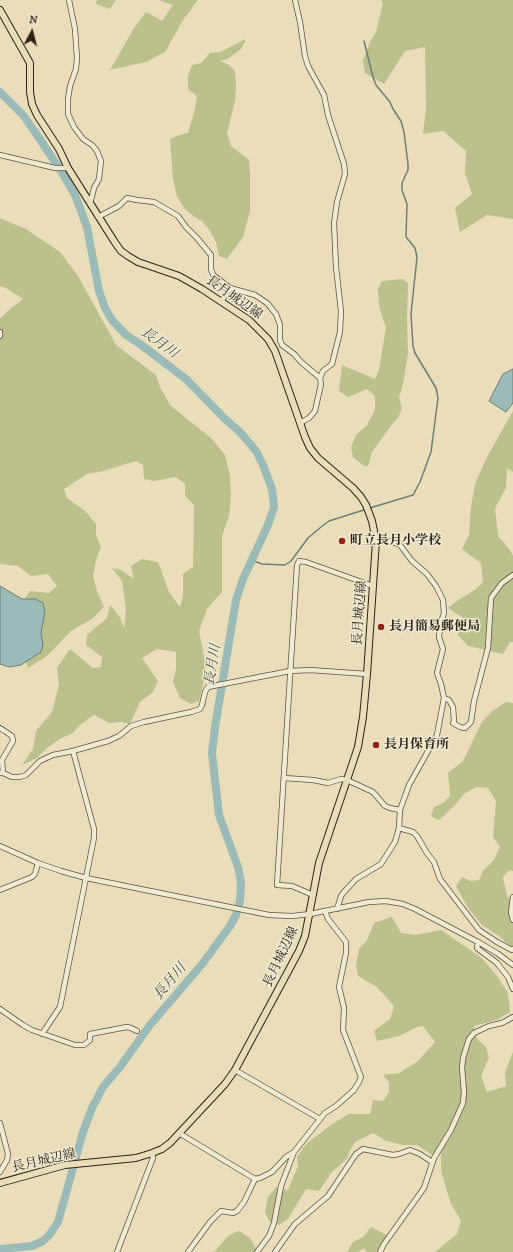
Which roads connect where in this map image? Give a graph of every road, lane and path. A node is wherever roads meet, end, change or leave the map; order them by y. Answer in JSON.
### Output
{"nodes":[{"id":1,"x":69,"y":0,"type":"edge"},
{"id":2,"x":294,"y":0,"type":"edge"},
{"id":3,"x":0,"y":10,"type":"edge"},
{"id":4,"x":0,"y":155,"type":"edge"},
{"id":5,"x":68,"y":168,"type":"junction"},
{"id":6,"x":90,"y":204,"type":"junction"},
{"id":7,"x":98,"y":217,"type":"junction"},
{"id":8,"x":230,"y":288,"type":"junction"},
{"id":9,"x":221,"y":302,"type":"junction"},
{"id":10,"x":0,"y":332,"type":"edge"},
{"id":11,"x":0,"y":336,"type":"edge"},
{"id":12,"x":320,"y":378,"type":"junction"},
{"id":13,"x":300,"y":423,"type":"junction"},
{"id":14,"x":376,"y":541,"type":"junction"},
{"id":15,"x":513,"y":575,"type":"edge"},
{"id":16,"x":373,"y":586,"type":"junction"},
{"id":17,"x":290,"y":671,"type":"junction"},
{"id":18,"x":367,"y":674,"type":"junction"},
{"id":19,"x":444,"y":698,"type":"junction"},
{"id":20,"x":0,"y":728,"type":"edge"},
{"id":21,"x":73,"y":751,"type":"junction"},
{"id":22,"x":2,"y":773,"type":"edge"},
{"id":23,"x":284,"y":778,"type":"junction"},
{"id":24,"x":347,"y":780,"type":"junction"},
{"id":25,"x":400,"y":810,"type":"junction"},
{"id":26,"x":399,"y":828,"type":"junction"},
{"id":27,"x":0,"y":846,"type":"edge"},
{"id":28,"x":38,"y":863,"type":"junction"},
{"id":29,"x":86,"y":878,"type":"junction"},
{"id":30,"x":0,"y":890,"type":"edge"},
{"id":31,"x":313,"y":895,"type":"junction"},
{"id":32,"x":513,"y":898,"type":"edge"},
{"id":33,"x":338,"y":909,"type":"junction"},
{"id":34,"x":325,"y":911,"type":"junction"},
{"id":35,"x":310,"y":914,"type":"junction"},
{"id":36,"x":513,"y":920,"type":"edge"},
{"id":37,"x":478,"y":942,"type":"junction"},
{"id":38,"x":513,"y":949,"type":"edge"},
{"id":39,"x":513,"y":965,"type":"edge"},
{"id":40,"x":513,"y":989,"type":"edge"},
{"id":41,"x":0,"y":1009,"type":"edge"},
{"id":42,"x":513,"y":1017,"type":"edge"},
{"id":43,"x":137,"y":1031,"type":"dead end"},
{"id":44,"x":42,"y":1034,"type":"junction"},
{"id":45,"x":235,"y":1070,"type":"junction"},
{"id":46,"x":320,"y":1119,"type":"junction"},
{"id":47,"x":0,"y":1123,"type":"edge"},
{"id":48,"x":179,"y":1133,"type":"junction"},
{"id":49,"x":294,"y":1152,"type":"junction"},
{"id":50,"x":152,"y":1153,"type":"junction"},
{"id":51,"x":432,"y":1162,"type":"junction"},
{"id":52,"x":0,"y":1172,"type":"edge"},
{"id":53,"x":255,"y":1178,"type":"junction"},
{"id":54,"x":0,"y":1183,"type":"edge"},
{"id":55,"x":117,"y":1252,"type":"edge"},
{"id":56,"x":188,"y":1252,"type":"edge"},
{"id":57,"x":257,"y":1252,"type":"edge"},
{"id":58,"x":275,"y":1252,"type":"edge"},
{"id":59,"x":380,"y":1252,"type":"edge"}],
"edges":[{"from":1,"to":6,"type":"street"},
{"from":2,"to":12,"type":"street"},
{"from":3,"to":5,"type":"main road","name":"長月城辺線"},
{"from":4,"to":5,"type":"street"},
{"from":5,"to":6,"type":"main road","name":"長月城辺線"},
{"from":6,"to":7,"type":"main road","name":"長月城辺線"},
{"from":7,"to":8,"type":"street"},
{"from":7,"to":9,"type":"main road","name":"長月城辺線"},
{"from":8,"to":9,"type":"street"},
{"from":8,"to":12,"type":"street"},
{"from":9,"to":13,"type":"main road","name":"長月城辺線"},
{"from":10,"to":11,"type":"street"},
{"from":12,"to":13,"type":"street"},
{"from":13,"to":14,"type":"main road","name":"長月城辺線"},
{"from":14,"to":16,"type":"main road","name":"長月城辺線"},
{"from":14,"to":19,"type":"street"},
{"from":15,"to":19,"type":"street"},
{"from":16,"to":17,"type":"street"},
{"from":16,"to":18,"type":"main road","name":"長月城辺線"},
{"from":17,"to":18,"type":"street"},
{"from":17,"to":21,"type":"street"},
{"from":17,"to":23,"type":"street"},
{"from":18,"to":24,"type":"main road","name":"長月城辺線"},
{"from":19,"to":25,"type":"street"},
{"from":20,"to":22,"type":"street"},
{"from":21,"to":22,"type":"street"},
{"from":21,"to":29,"type":"street"},
{"from":23,"to":24,"type":"street"},
{"from":23,"to":31,"type":"street"},
{"from":24,"to":25,"type":"street"},
{"from":24,"to":31,"type":"main road","name":"長月城辺線"},
{"from":25,"to":26,"type":"street"},
{"from":26,"to":33,"type":"street"},
{"from":26,"to":38,"type":"street"},
{"from":27,"to":28,"type":"street"},
{"from":28,"to":29,"type":"street"},
{"from":28,"to":30,"type":"street"},
{"from":29,"to":35,"type":"street"},
{"from":29,"to":44,"type":"street"},
{"from":31,"to":35,"type":"main road","name":"長月城辺線"},
{"from":32,"to":36,"type":"street"},
{"from":33,"to":34,"type":"street"},
{"from":33,"to":37,"type":"street"},
{"from":34,"to":35,"type":"street"},
{"from":34,"to":46,"type":"street"},
{"from":35,"to":45,"type":"main road","name":"長月城辺線"},
{"from":37,"to":39,"type":"street"},
{"from":37,"to":40,"type":"street"},
{"from":41,"to":44,"type":"street"},
{"from":42,"to":51,"type":"street"},
{"from":43,"to":44,"type":"street"},
{"from":45,"to":46,"type":"street"},
{"from":45,"to":48,"type":"main road","name":"長月城辺線"},
{"from":46,"to":49,"type":"street"},
{"from":47,"to":52,"type":"street"},
{"from":48,"to":50,"type":"main road","name":"長月城辺線"},
{"from":48,"to":53,"type":"street"},
{"from":49,"to":53,"type":"street"},
{"from":49,"to":57,"type":"street"},
{"from":50,"to":54,"type":"main road","name":"長月城辺線"},
{"from":50,"to":55,"type":"street"},
{"from":51,"to":58,"type":"street"},
{"from":51,"to":59,"type":"street"},
{"from":53,"to":56,"type":"street"}]}
